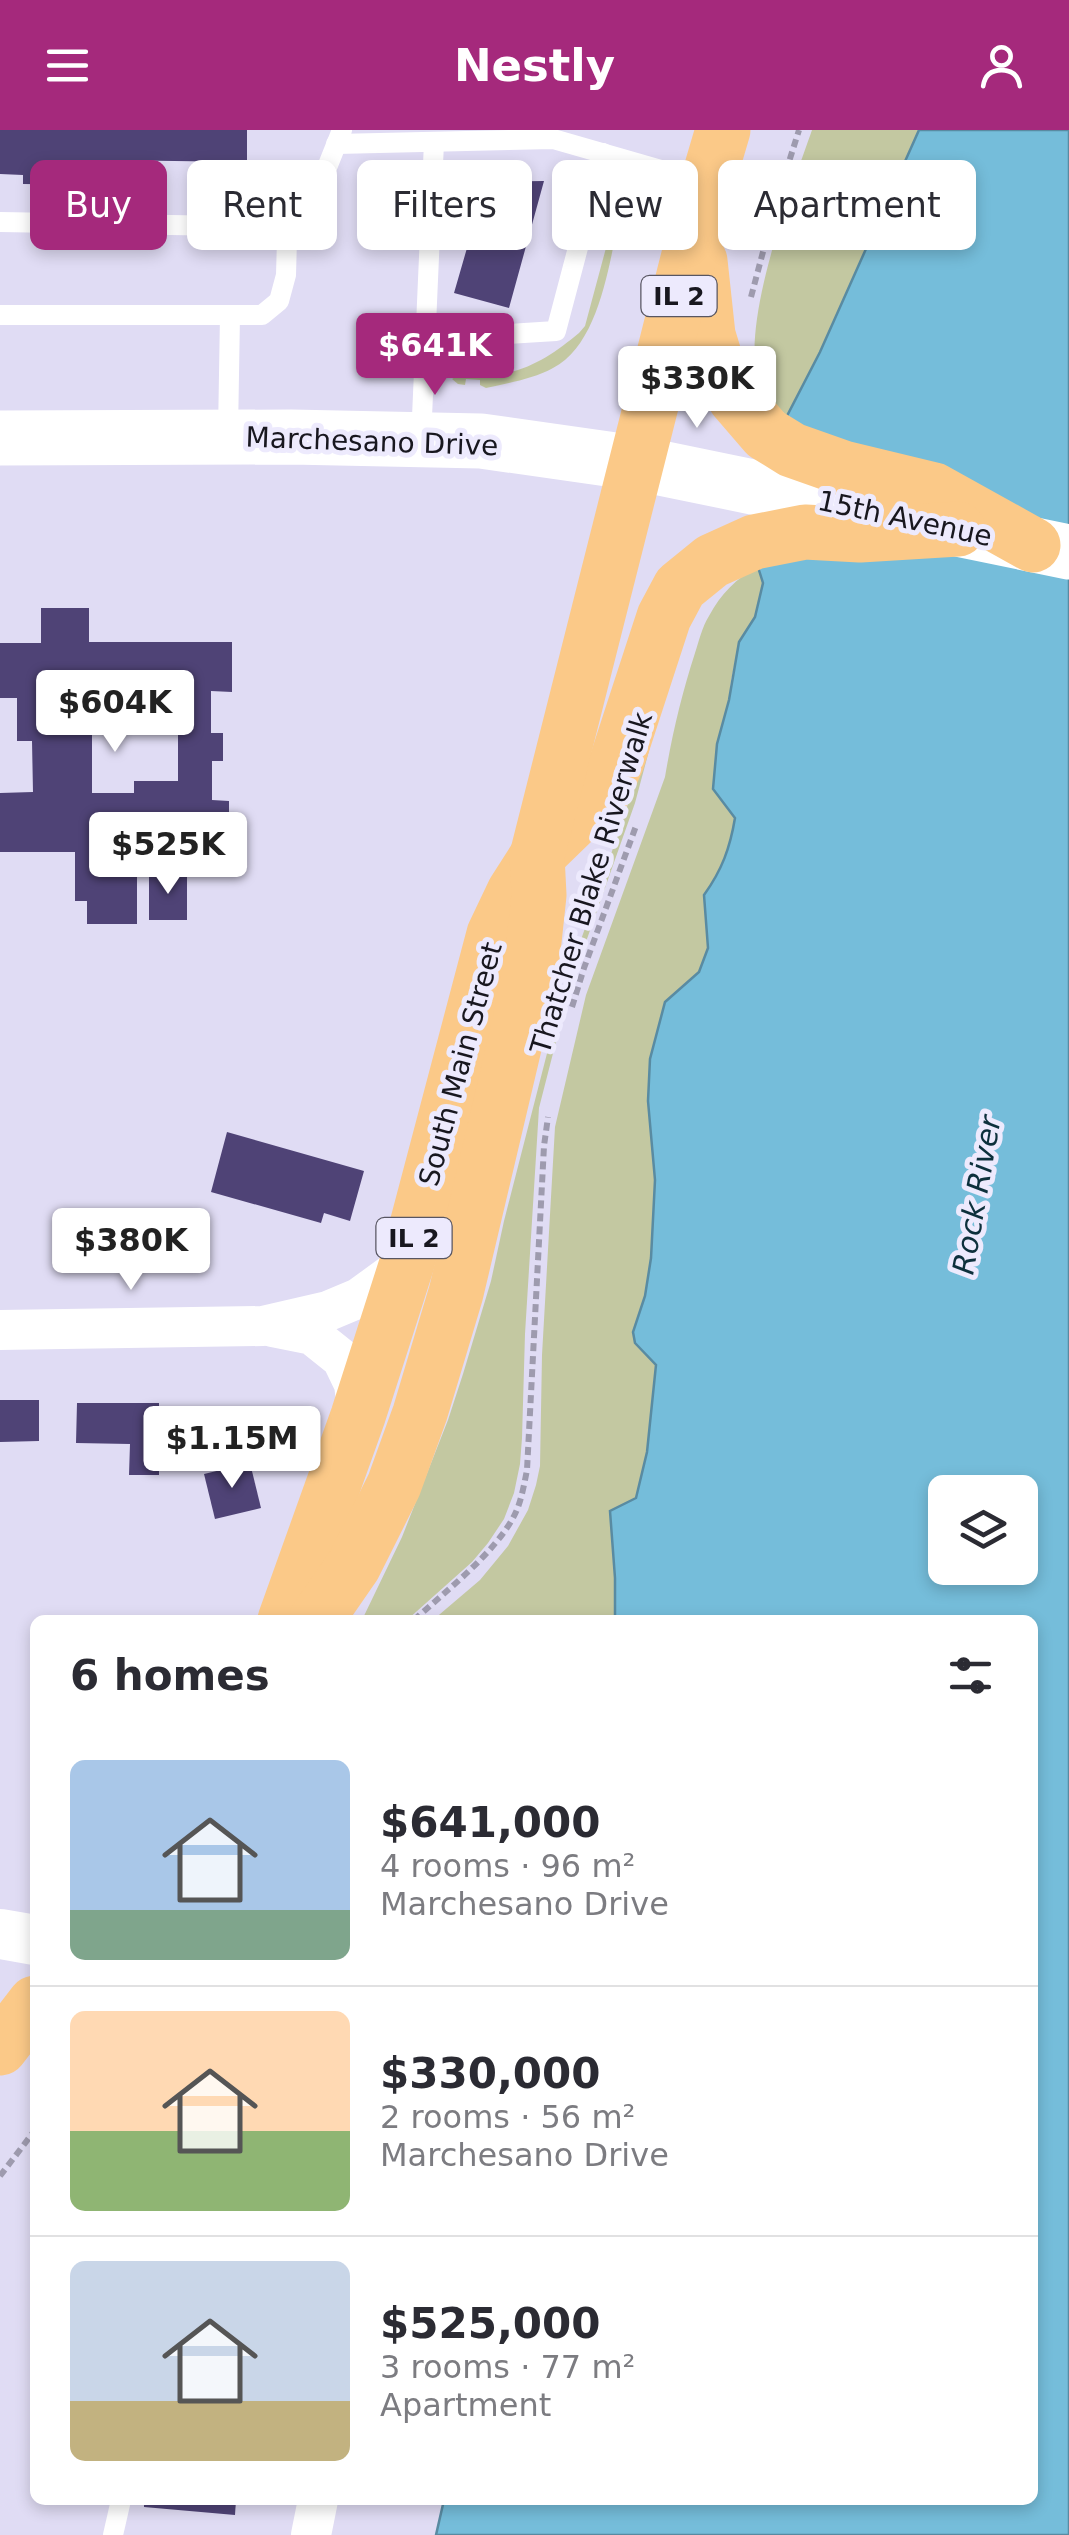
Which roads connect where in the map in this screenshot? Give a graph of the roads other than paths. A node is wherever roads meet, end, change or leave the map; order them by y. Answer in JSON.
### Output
{"nodes":[{"id":1,"x":723,"y":130,"type":"edge"},
{"id":2,"x":339,"y":137,"type":"edge"},
{"id":3,"x":434,"y":142,"type":"junction"},
{"id":4,"x":603,"y":153,"type":"junction"},
{"id":5,"x":703,"y":199,"type":"junction"},
{"id":6,"x":0,"y":222,"type":"edge"},
{"id":7,"x":187,"y":225,"type":"edge"},
{"id":8,"x":287,"y":250,"type":"edge"},
{"id":9,"x":0,"y":314,"type":"edge"},
{"id":10,"x":230,"y":315,"type":"junction"},
{"id":11,"x":426,"y":339,"type":"junction"},
{"id":12,"x":228,"y":437,"type":"junction"},
{"id":13,"x":0,"y":438,"type":"edge"},
{"id":14,"x":421,"y":440,"type":"junction"},
{"id":15,"x":636,"y":463,"type":"junction"},
{"id":16,"x":741,"y":483,"type":"joint"},
{"id":17,"x":958,"y":529,"type":"junction"},
{"id":18,"x":1051,"y":548,"type":"edge"},
{"id":19,"x":537,"y":856,"type":"junction"},
{"id":20,"x":407,"y":1264,"type":"junction"},
{"id":21,"x":263,"y":1326,"type":"junction"},
{"id":22,"x":0,"y":1330,"type":"edge"},
{"id":23,"x":358,"y":1416,"type":"junction"},
{"id":24,"x":286,"y":1615,"type":"edge"},
{"id":25,"x":319,"y":1615,"type":"edge"},
{"id":26,"x":0,"y":1934,"type":"edge"},
{"id":27,"x":30,"y":1939,"type":"edge"},
{"id":28,"x":30,"y":2009,"type":"edge"},
{"id":29,"x":0,"y":2048,"type":"edge"},
{"id":30,"x":119,"y":2505,"type":"edge"},
{"id":31,"x":317,"y":2505,"type":"edge"},
{"id":32,"x":113,"y":2535,"type":"edge"},
{"id":33,"x":311,"y":2535,"type":"edge"}],
"edges":[{"from":1,"to":5,"type":"main road","name":"South Main Street","number":"IL 2"},
{"from":2,"to":3,"type":"lane"},
{"from":3,"to":4,"type":"lane"},
{"from":3,"to":11,"type":"lane"},
{"from":4,"to":5,"type":"lane"},
{"from":4,"to":11,"type":"lane"},
{"from":5,"to":15,"type":"main road","name":"South Main Street","number":"IL 2"},
{"from":5,"to":18,"type":"main road"},
{"from":6,"to":7,"type":"lane"},
{"from":8,"to":10,"type":"lane"},
{"from":9,"to":10,"type":"lane"},
{"from":10,"to":12,"type":"lane"},
{"from":11,"to":14,"type":"lane"},
{"from":12,"to":13,"type":"main road","name":"Marchesano Drive"},
{"from":12,"to":14,"type":"main road","name":"Marchesano Drive"},
{"from":14,"to":15,"type":"main road","name":"Marchesano Drive"},
{"from":15,"to":16,"type":"main road","name":"Marchesano Drive"},
{"from":15,"to":19,"type":"main road","name":"South Main Street","number":"IL 2"},
{"from":16,"to":17,"type":"main road","name":"15th Avenue"},
{"from":17,"to":18,"type":"main road","name":"15th Avenue"},
{"from":17,"to":19,"type":"main road"},
{"from":19,"to":20,"type":"main road","name":"South Main Street","number":"IL 2"},
{"from":19,"to":25,"type":"main road","name":"South Main Street","number":"IL 2"},
{"from":20,"to":21,"type":"street"},
{"from":20,"to":23,"type":"main road","name":"South Main Street","number":"IL 2"},
{"from":21,"to":22,"type":"street"},
{"from":21,"to":23,"type":"street"},
{"from":23,"to":24,"type":"main road","name":"South Main Street","number":"IL 2"},
{"from":26,"to":27,"type":"street"},
{"from":28,"to":29,"type":"main road"},
{"from":30,"to":32,"type":"lane"},
{"from":31,"to":33,"type":"street"}]}
